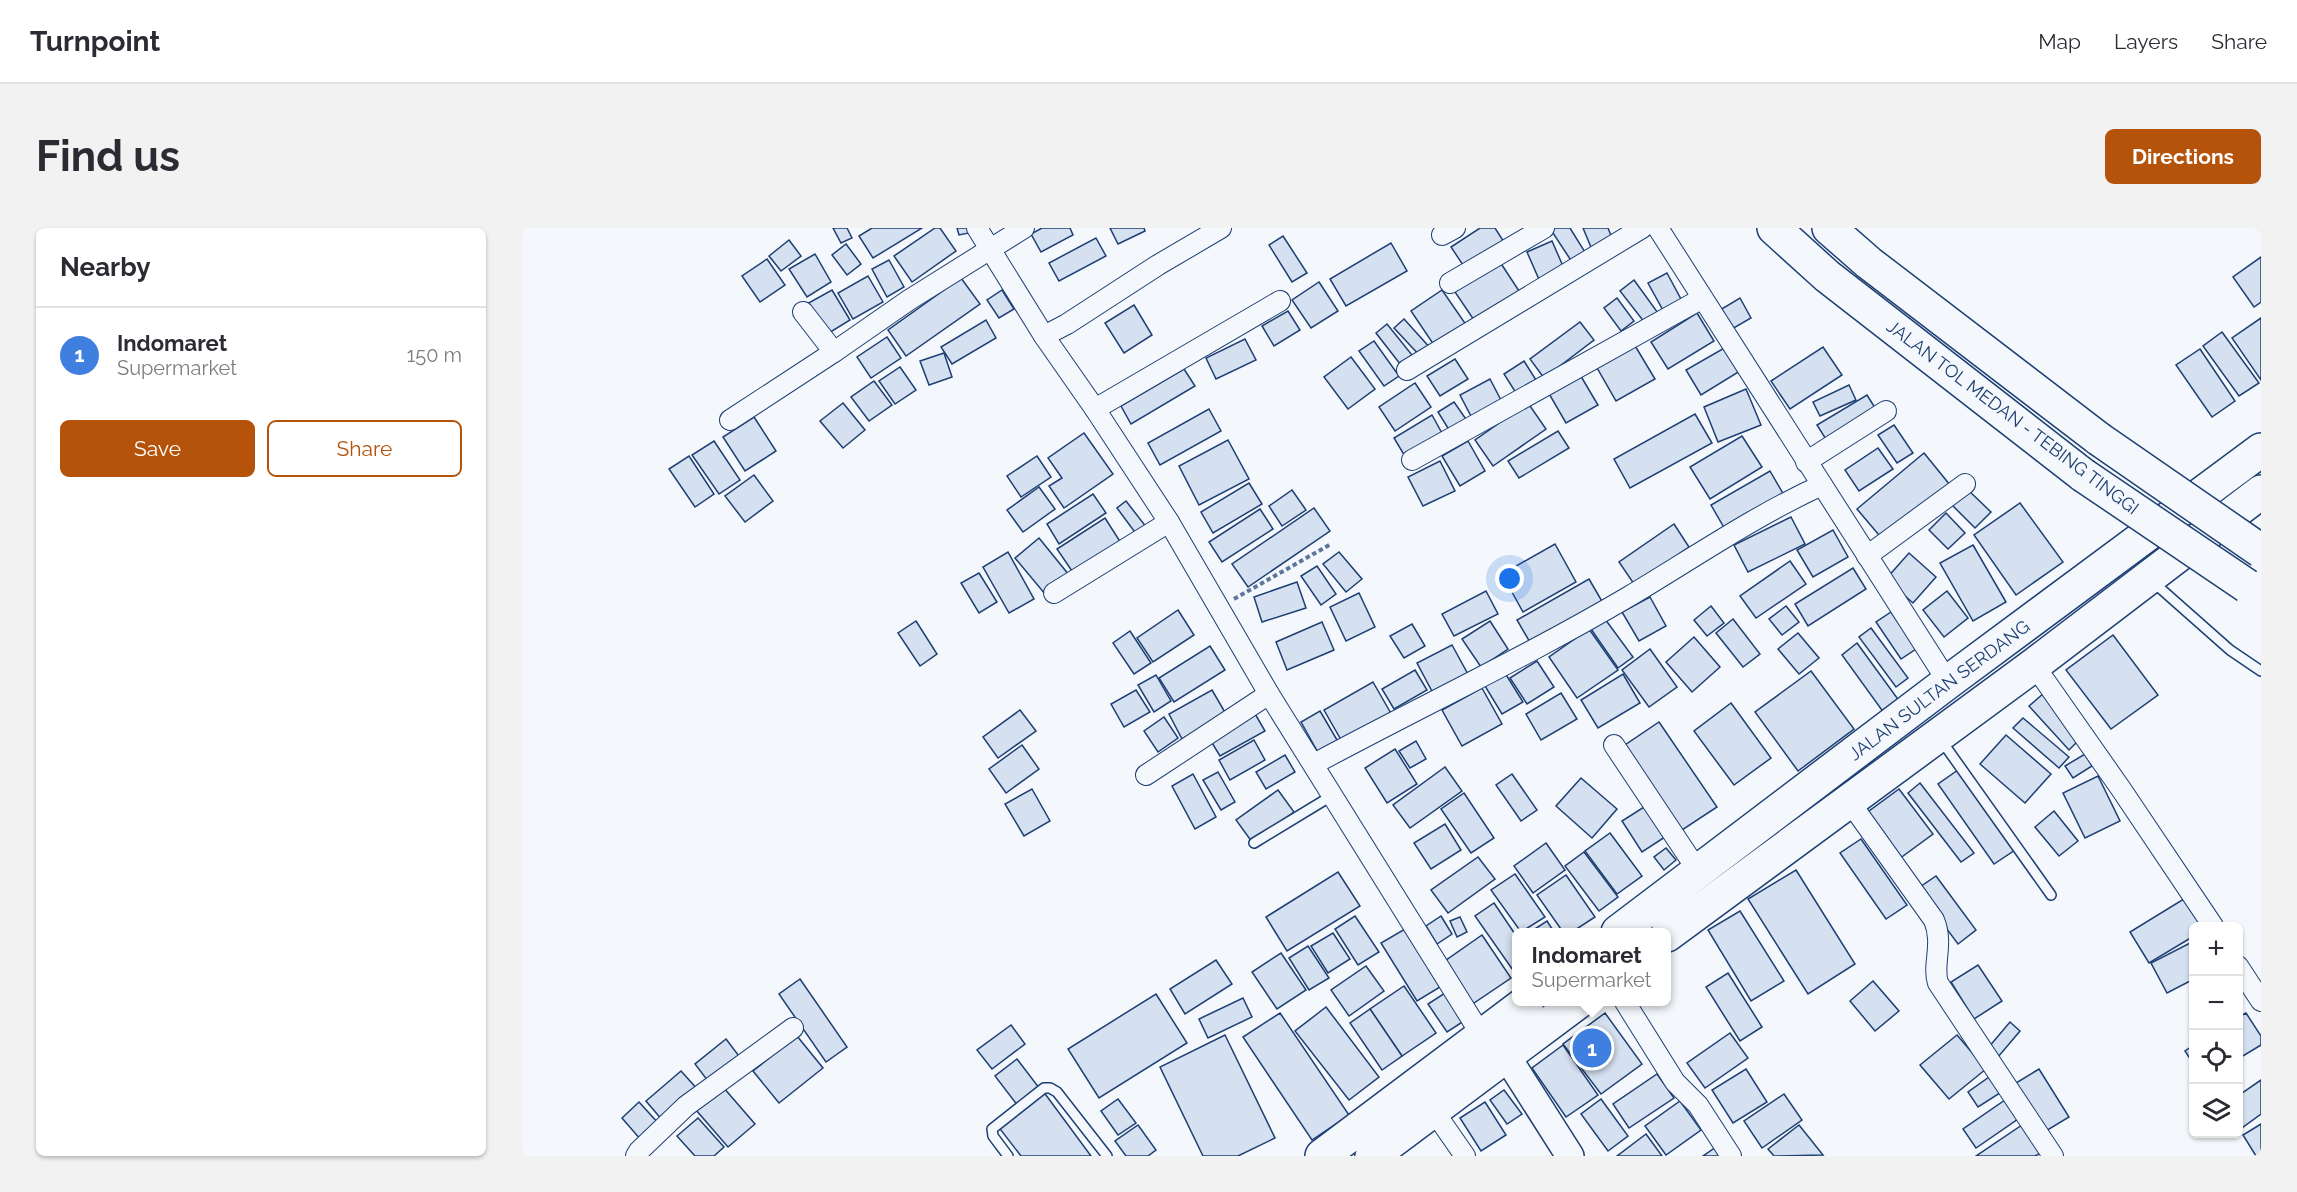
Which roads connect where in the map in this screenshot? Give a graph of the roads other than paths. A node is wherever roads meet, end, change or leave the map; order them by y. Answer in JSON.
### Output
{"nodes":[{"id":1,"x":977,"y":228,"type":"edge"},
{"id":2,"x":1024,"y":228,"type":"edge"},
{"id":3,"x":1221,"y":228,"type":"edge"},
{"id":4,"x":1544,"y":228,"type":"edge"},
{"id":5,"x":1642,"y":228,"type":"edge"},
{"id":6,"x":1658,"y":228,"type":"edge"},
{"id":7,"x":1774,"y":228,"type":"edge"},
{"id":8,"x":1829,"y":228,"type":"edge"},
{"id":9,"x":992,"y":250,"type":"junction"},
{"id":10,"x":1450,"y":283,"type":"dead end"},
{"id":11,"x":1701,"y":298,"type":"junction"},
{"id":12,"x":1280,"y":301,"type":"dead end"},
{"id":13,"x":803,"y":312,"type":"dead end"},
{"id":14,"x":1044,"y":336,"type":"junction"},
{"id":15,"x":834,"y":352,"type":"junction"},
{"id":16,"x":1407,"y":370,"type":"dead end"},
{"id":17,"x":1095,"y":410,"type":"junction"},
{"id":18,"x":1886,"y":411,"type":"dead end"},
{"id":19,"x":730,"y":420,"type":"dead end"},
{"id":20,"x":2261,"y":450,"type":"edge"},
{"id":21,"x":1412,"y":460,"type":"dead end"},
{"id":22,"x":1806,"y":462,"type":"junction"},
{"id":23,"x":1965,"y":484,"type":"dead end"},
{"id":24,"x":1822,"y":485,"type":"junction"},
{"id":25,"x":2261,"y":492,"type":"edge"},
{"id":26,"x":1168,"y":522,"type":"junction"},
{"id":27,"x":2261,"y":551,"type":"edge"},
{"id":28,"x":1867,"y":556,"type":"junction"},
{"id":29,"x":2148,"y":577,"type":"junction"},
{"id":30,"x":2254,"y":590,"type":"edge"},
{"id":31,"x":1054,"y":593,"type":"dead end"},
{"id":32,"x":2034,"y":665,"type":"junction"},
{"id":33,"x":2261,"y":671,"type":"edge"},
{"id":34,"x":1948,"y":682,"type":"junction"},
{"id":35,"x":1269,"y":694,"type":"junction"},
{"id":36,"x":1938,"y":735,"type":"junction"},
{"id":37,"x":1614,"y":745,"type":"dead end"},
{"id":38,"x":1314,"y":764,"type":"junction"},
{"id":39,"x":1146,"y":775,"type":"dead end"},
{"id":40,"x":1333,"y":795,"type":"junction"},
{"id":41,"x":1849,"y":801,"type":"junction"},
{"id":42,"x":1254,"y":843,"type":"dead end"},
{"id":43,"x":1698,"y":871,"type":"junction"},
{"id":44,"x":2051,"y":895,"type":"dead end"},
{"id":45,"x":2210,"y":922,"type":"edge"},
{"id":46,"x":1624,"y":928,"type":"edge"},
{"id":47,"x":1671,"y":932,"type":"edge"},
{"id":48,"x":2243,"y":974,"type":"edge"},
{"id":49,"x":2261,"y":1001,"type":"edge"},
{"id":50,"x":1522,"y":1006,"type":"edge"},
{"id":51,"x":1573,"y":1006,"type":"edge"},
{"id":52,"x":1628,"y":1006,"type":"edge"},
{"id":53,"x":793,"y":1028,"type":"dead end"},
{"id":54,"x":1482,"y":1036,"type":"junction"},
{"id":55,"x":1507,"y":1057,"type":"junction"},
{"id":56,"x":1433,"y":1110,"type":"junction"},
{"id":57,"x":636,"y":1156,"type":"edge"},
{"id":58,"x":1008,"y":1156,"type":"edge"},
{"id":59,"x":1107,"y":1156,"type":"edge"},
{"id":60,"x":1322,"y":1156,"type":"edge"},
{"id":61,"x":1372,"y":1156,"type":"edge"},
{"id":62,"x":1465,"y":1156,"type":"edge"},
{"id":63,"x":1570,"y":1156,"type":"edge"},
{"id":64,"x":1731,"y":1156,"type":"edge"},
{"id":65,"x":2054,"y":1156,"type":"edge"}],
"edges":[{"from":1,"to":9,"type":"street"},
{"from":2,"to":9,"type":"street"},
{"from":3,"to":14,"type":"street"},
{"from":4,"to":10,"type":"street"},
{"from":5,"to":16,"type":"street"},
{"from":6,"to":11,"type":"street"},
{"from":7,"to":30,"type":"highway","name":"JALAN TOL MEDAN - TEBING TINGGI","bridge":true},
{"from":8,"to":27,"type":"highway","name":"JALAN TOL MEDAN - TEBING TINGGI","bridge":true},
{"from":9,"to":14,"type":"street"},
{"from":9,"to":15,"type":"street"},
{"from":11,"to":21,"type":"street"},
{"from":11,"to":22,"type":"street"},
{"from":12,"to":17,"type":"street"},
{"from":13,"to":15,"type":"street"},
{"from":14,"to":17,"type":"street"},
{"from":15,"to":19,"type":"street"},
{"from":17,"to":26,"type":"street"},
{"from":18,"to":22,"type":"street"},
{"from":20,"to":34,"type":"highway","name":"JALAN SULTAN SERDANG"},
{"from":22,"to":24,"type":"street"},
{"from":23,"to":28,"type":"street"},
{"from":24,"to":28,"type":"street"},
{"from":24,"to":38,"type":"street"},
{"from":25,"to":29,"type":"highway","name":"JALAN SULTAN SERDANG"},
{"from":26,"to":31,"type":"street"},
{"from":26,"to":35,"type":"street"},
{"from":28,"to":34,"type":"street"},
{"from":29,"to":32,"type":"highway","name":"JALAN SULTAN SERDANG"},
{"from":29,"to":33,"type":"lane"},
{"from":32,"to":36,"type":"highway","name":"JALAN SULTAN SERDANG"},
{"from":32,"to":45,"type":"street"},
{"from":34,"to":43,"type":"highway","name":"JALAN SULTAN SERDANG"},
{"from":35,"to":38,"type":"street"},
{"from":35,"to":39,"type":"street"},
{"from":36,"to":41,"type":"highway","name":"JALAN SULTAN SERDANG"},
{"from":36,"to":44,"type":"lane"},
{"from":37,"to":43,"type":"street"},
{"from":38,"to":40,"type":"street"},
{"from":40,"to":42,"type":"lane"},
{"from":40,"to":54,"type":"street"},
{"from":41,"to":47,"type":"highway","name":"JALAN SULTAN SERDANG"},
{"from":41,"to":65,"type":"street"},
{"from":43,"to":46,"type":"highway","name":"JALAN SULTAN SERDANG"},
{"from":48,"to":49,"type":"street"},
{"from":50,"to":54,"type":"highway"},
{"from":51,"to":55,"type":"highway"},
{"from":52,"to":64,"type":"street"},
{"from":53,"to":57,"type":"street"},
{"from":54,"to":60,"type":"highway"},
{"from":55,"to":56,"type":"highway"},
{"from":55,"to":63,"type":"street"},
{"from":56,"to":61,"type":"highway"},
{"from":56,"to":62,"type":"street"},
{"from":58,"to":59,"type":"lane"}]}
